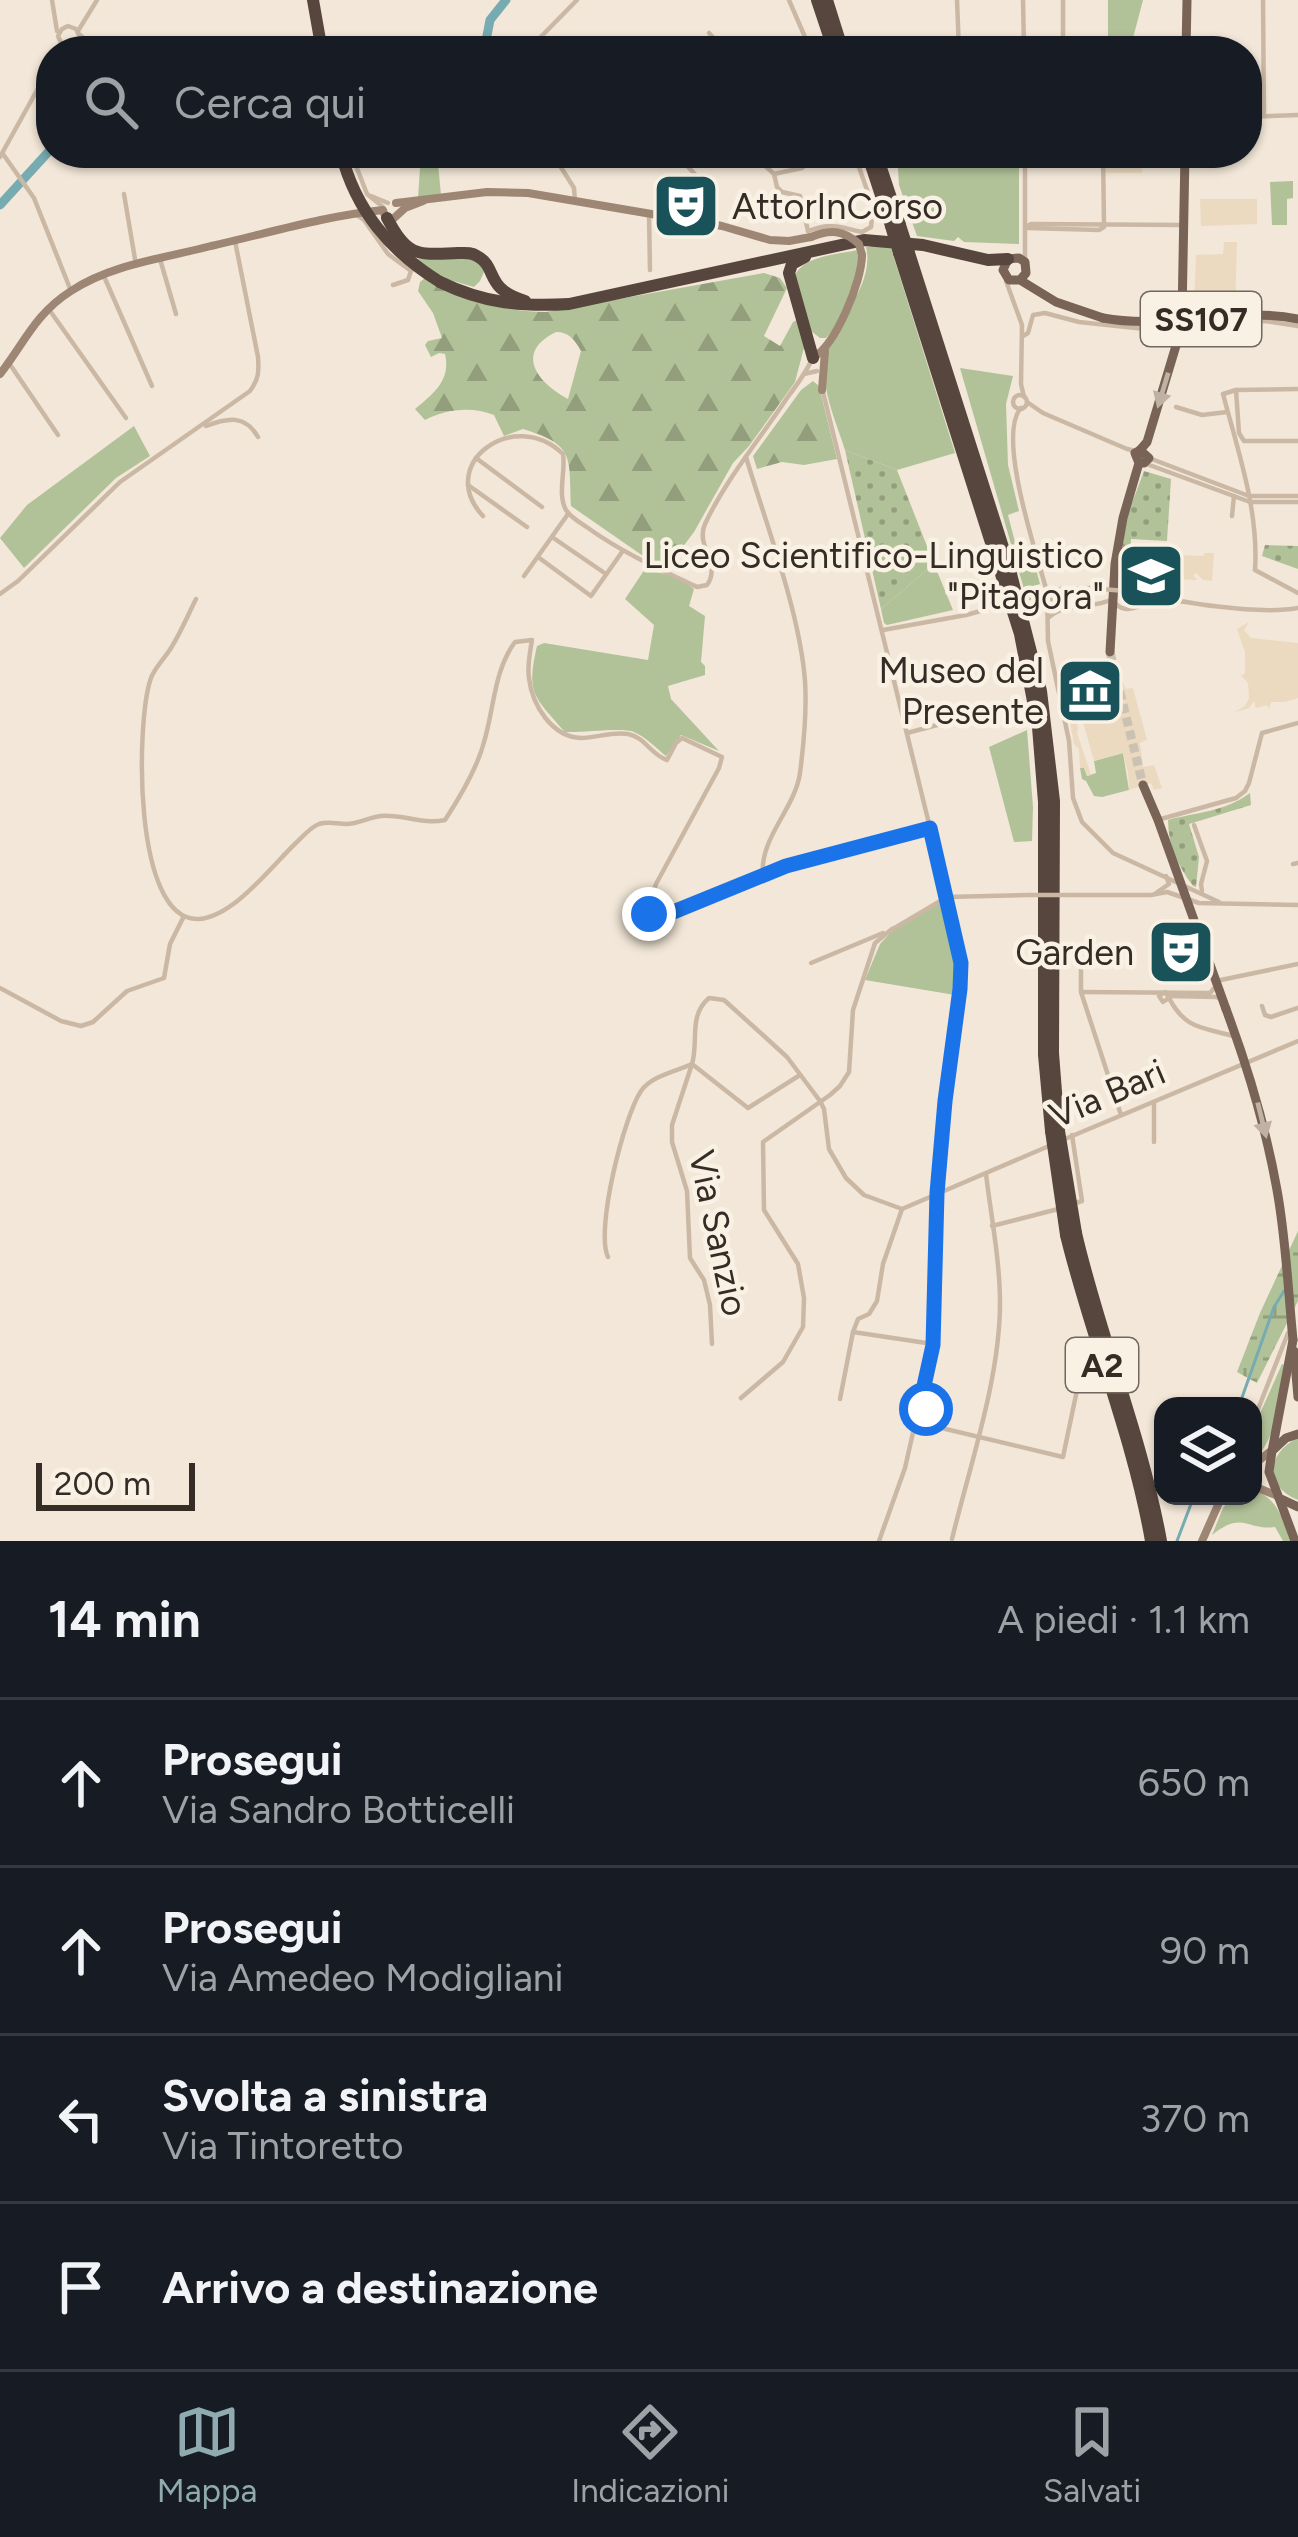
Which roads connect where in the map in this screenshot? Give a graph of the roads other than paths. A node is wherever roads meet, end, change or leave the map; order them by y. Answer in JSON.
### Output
{"nodes":[{"id":1,"x":52,"y":0,"type":"edge"},
{"id":2,"x":98,"y":0,"type":"edge"},
{"id":3,"x":313,"y":0,"type":"edge"},
{"id":4,"x":577,"y":0,"type":"edge"},
{"id":5,"x":789,"y":0,"type":"edge"},
{"id":6,"x":817,"y":0,"type":"edge"},
{"id":7,"x":827,"y":0,"type":"edge"},
{"id":8,"x":957,"y":0,"type":"edge"},
{"id":9,"x":1023,"y":0,"type":"edge"},
{"id":10,"x":1063,"y":0,"type":"edge"},
{"id":11,"x":1186,"y":0,"type":"edge"},
{"id":12,"x":1263,"y":0,"type":"edge"},
{"id":13,"x":89,"y":11,"type":"junction"},
{"id":14,"x":54,"y":16,"type":"junction"},
{"id":15,"x":69,"y":26,"type":"junction"},
{"id":16,"x":79,"y":33,"type":"junction"},
{"id":17,"x":709,"y":33,"type":"dead end"},
{"id":18,"x":58,"y":36,"type":"edge"},
{"id":19,"x":59,"y":36,"type":"edge"},
{"id":20,"x":79,"y":36,"type":"edge"},
{"id":21,"x":82,"y":36,"type":"edge"},
{"id":22,"x":319,"y":36,"type":"edge"},
{"id":23,"x":541,"y":36,"type":"edge"},
{"id":24,"x":712,"y":36,"type":"edge"},
{"id":25,"x":805,"y":36,"type":"edge"},
{"id":26,"x":829,"y":36,"type":"edge"},
{"id":27,"x":838,"y":36,"type":"edge"},
{"id":28,"x":958,"y":36,"type":"edge"},
{"id":29,"x":1024,"y":36,"type":"edge"},
{"id":30,"x":1063,"y":36,"type":"edge"},
{"id":31,"x":1186,"y":36,"type":"edge"},
{"id":32,"x":36,"y":92,"type":"edge"},
{"id":33,"x":1298,"y":115,"type":"edge"},
{"id":34,"x":1264,"y":116,"type":"joint"},
{"id":35,"x":1,"y":156,"type":"edge"},
{"id":36,"x":346,"y":168,"type":"edge"},
{"id":37,"x":358,"y":168,"type":"edge"},
{"id":38,"x":561,"y":168,"type":"edge"},
{"id":39,"x":689,"y":168,"type":"edge"},
{"id":40,"x":767,"y":168,"type":"edge"},
{"id":41,"x":798,"y":168,"type":"edge"},
{"id":42,"x":859,"y":168,"type":"edge"},
{"id":43,"x":873,"y":168,"type":"edge"},
{"id":44,"x":880,"y":168,"type":"edge"},
{"id":45,"x":1025,"y":168,"type":"edge"},
{"id":46,"x":1103,"y":168,"type":"edge"},
{"id":47,"x":1184,"y":168,"type":"edge"},
{"id":48,"x":774,"y":174,"type":"junction"},
{"id":49,"x":124,"y":194,"type":"dead end"},
{"id":50,"x":368,"y":194,"type":"junction"},
{"id":51,"x":575,"y":201,"type":"junction"},
{"id":52,"x":390,"y":211,"type":"junction"},
{"id":53,"x":359,"y":212,"type":"junction"},
{"id":54,"x":650,"y":213,"type":"junction"},
{"id":55,"x":698,"y":221,"type":"junction"},
{"id":56,"x":1184,"y":225,"type":"junction"},
{"id":57,"x":895,"y":226,"type":"junction"},
{"id":58,"x":1025,"y":227,"type":"junction"},
{"id":59,"x":1104,"y":227,"type":"junction"},
{"id":60,"x":808,"y":236,"type":"junction"},
{"id":61,"x":235,"y":241,"type":"junction"},
{"id":62,"x":826,"y":249,"type":"junction"},
{"id":63,"x":160,"y":259,"type":"junction"},
{"id":64,"x":136,"y":265,"type":"junction"},
{"id":65,"x":488,"y":270,"type":"junction"},
{"id":66,"x":650,"y":270,"type":"dead end"},
{"id":67,"x":1014,"y":270,"type":"junction"},
{"id":68,"x":717,"y":273,"type":"junction"},
{"id":69,"x":103,"y":274,"type":"junction"},
{"id":70,"x":440,"y":282,"type":"junction"},
{"id":71,"x":393,"y":285,"type":"dead end"},
{"id":72,"x":791,"y":287,"type":"junction"},
{"id":73,"x":71,"y":291,"type":"junction"},
{"id":74,"x":1012,"y":297,"type":"junction"},
{"id":75,"x":543,"y":305,"type":"junction"},
{"id":76,"x":48,"y":308,"type":"junction"},
{"id":77,"x":176,"y":314,"type":"dead end"},
{"id":78,"x":1298,"y":320,"type":"edge"},
{"id":79,"x":1181,"y":322,"type":"junction"},
{"id":80,"x":1130,"y":327,"type":"junction"},
{"id":81,"x":1023,"y":336,"type":"junction"},
{"id":82,"x":816,"y":349,"type":"junction"},
{"id":83,"x":9,"y":363,"type":"junction"},
{"id":84,"x":0,"y":374,"type":"edge"},
{"id":85,"x":803,"y":374,"type":"junction"},
{"id":86,"x":152,"y":386,"type":"dead end"},
{"id":87,"x":1298,"y":389,"type":"edge"},
{"id":88,"x":822,"y":390,"type":"junction"},
{"id":89,"x":1237,"y":390,"type":"junction"},
{"id":90,"x":1021,"y":402,"type":"junction"},
{"id":91,"x":1176,"y":407,"type":"dead end"},
{"id":92,"x":1227,"y":412,"type":"junction"},
{"id":93,"x":126,"y":418,"type":"dead end"},
{"id":94,"x":197,"y":429,"type":"junction"},
{"id":95,"x":58,"y":435,"type":"dead end"},
{"id":96,"x":258,"y":437,"type":"dead end"},
{"id":97,"x":1298,"y":441,"type":"edge"},
{"id":98,"x":1139,"y":456,"type":"junction"},
{"id":99,"x":746,"y":457,"type":"junction"},
{"id":100,"x":476,"y":458,"type":"junction"},
{"id":101,"x":468,"y":485,"type":"junction"},
{"id":102,"x":1234,"y":496,"type":"junction"},
{"id":103,"x":1249,"y":499,"type":"junction"},
{"id":104,"x":1298,"y":499,"type":"edge"},
{"id":105,"x":542,"y":507,"type":"dead end"},
{"id":106,"x":568,"y":514,"type":"junction"},
{"id":107,"x":483,"y":515,"type":"dead end"},
{"id":108,"x":1232,"y":516,"type":"dead end"},
{"id":109,"x":527,"y":527,"type":"dead end"},
{"id":110,"x":552,"y":537,"type":"junction"},
{"id":111,"x":622,"y":552,"type":"junction"},
{"id":112,"x":538,"y":557,"type":"junction"},
{"id":113,"x":606,"y":574,"type":"junction"},
{"id":114,"x":524,"y":576,"type":"dead end"},
{"id":115,"x":1047,"y":592,"type":"junction"},
{"id":116,"x":1298,"y":592,"type":"edge"},
{"id":117,"x":0,"y":594,"type":"edge"},
{"id":118,"x":1113,"y":598,"type":"junction"},
{"id":119,"x":196,"y":599,"type":"dead end"},
{"id":120,"x":1150,"y":599,"type":"junction"},
{"id":121,"x":1298,"y":608,"type":"edge"},
{"id":122,"x":1061,"y":609,"type":"junction"},
{"id":123,"x":1047,"y":620,"type":"junction"},
{"id":124,"x":882,"y":631,"type":"junction"},
{"id":125,"x":1110,"y":652,"type":"tunnel mouth"},
{"id":126,"x":982,"y":712,"type":"dead end"},
{"id":127,"x":1298,"y":723,"type":"edge"},
{"id":128,"x":907,"y":733,"type":"junction"},
{"id":129,"x":1143,"y":785,"type":"tunnel mouth"},
{"id":130,"x":1158,"y":820,"type":"junction"},
{"id":131,"x":1194,"y":825,"type":"dead end"},
{"id":132,"x":930,"y":828,"type":"junction"},
{"id":133,"x":1175,"y":866,"type":"junction"},
{"id":134,"x":763,"y":875,"type":"junction"},
{"id":135,"x":1166,"y":876,"type":"junction"},
{"id":136,"x":1181,"y":882,"type":"junction"},
{"id":137,"x":1192,"y":888,"type":"junction"},
{"id":138,"x":1203,"y":894,"type":"junction"},
{"id":139,"x":1151,"y":895,"type":"junction"},
{"id":140,"x":947,"y":897,"type":"junction"},
{"id":141,"x":1188,"y":901,"type":"junction"},
{"id":142,"x":1219,"y":902,"type":"junction"},
{"id":143,"x":1298,"y":905,"type":"edge"},
{"id":144,"x":184,"y":916,"type":"junction"},
{"id":145,"x":892,"y":929,"type":"junction"},
{"id":146,"x":811,"y":963,"type":"dead end"},
{"id":147,"x":1082,"y":963,"type":"dead end"},
{"id":148,"x":1298,"y":964,"type":"edge"},
{"id":149,"x":1216,"y":983,"type":"junction"},
{"id":150,"x":0,"y":988,"type":"edge"},
{"id":151,"x":1081,"y":992,"type":"junction"},
{"id":152,"x":1167,"y":996,"type":"junction"},
{"id":153,"x":1224,"y":1004,"type":"junction"},
{"id":154,"x":1262,"y":1006,"type":"dead end"},
{"id":155,"x":1298,"y":1008,"type":"edge"},
{"id":156,"x":1298,"y":1041,"type":"edge"},
{"id":157,"x":1252,"y":1061,"type":"junction"},
{"id":158,"x":692,"y":1064,"type":"junction"},
{"id":159,"x":800,"y":1075,"type":"junction"},
{"id":160,"x":820,"y":1101,"type":"junction"},
{"id":161,"x":1154,"y":1102,"type":"junction"},
{"id":162,"x":1121,"y":1115,"type":"junction"},
{"id":163,"x":1061,"y":1132,"type":"junction"},
{"id":164,"x":1154,"y":1142,"type":"dead end"},
{"id":165,"x":986,"y":1174,"type":"junction"},
{"id":166,"x":937,"y":1193,"type":"junction"},
{"id":167,"x":902,"y":1209,"type":"junction"},
{"id":168,"x":992,"y":1226,"type":"junction"},
{"id":169,"x":1071,"y":1234,"type":"junction"},
{"id":170,"x":608,"y":1257,"type":"dead end"},
{"id":171,"x":1298,"y":1310,"type":"edge"},
{"id":172,"x":1296,"y":1322,"type":"edge"},
{"id":173,"x":854,"y":1332,"type":"junction"},
{"id":174,"x":1293,"y":1340,"type":"junction"},
{"id":175,"x":712,"y":1344,"type":"dead end"},
{"id":176,"x":933,"y":1345,"type":"junction"},
{"id":177,"x":1077,"y":1390,"type":"dead end"},
{"id":178,"x":1298,"y":1396,"type":"edge"},
{"id":179,"x":740,"y":1398,"type":"dead end"},
{"id":180,"x":840,"y":1399,"type":"dead end"},
{"id":181,"x":1262,"y":1401,"type":"edge"},
{"id":182,"x":920,"y":1404,"type":"junction"},
{"id":183,"x":1298,"y":1434,"type":"edge"},
{"id":184,"x":977,"y":1437,"type":"junction"},
{"id":185,"x":1272,"y":1450,"type":"junction"},
{"id":186,"x":1262,"y":1458,"type":"edge"},
{"id":187,"x":1262,"y":1490,"type":"edge"},
{"id":188,"x":1278,"y":1497,"type":"junction"},
{"id":189,"x":1218,"y":1505,"type":"edge"},
{"id":190,"x":1298,"y":1507,"type":"edge"},
{"id":191,"x":952,"y":1539,"type":"edge"},
{"id":192,"x":879,"y":1541,"type":"edge"},
{"id":193,"x":1151,"y":1541,"type":"edge"},
{"id":194,"x":1161,"y":1541,"type":"edge"},
{"id":195,"x":1202,"y":1541,"type":"edge"},
{"id":196,"x":1294,"y":1541,"type":"edge"}],
"edges":[{"from":1,"to":14,"type":"street"},
{"from":2,"to":13,"type":"street"},
{"from":3,"to":22,"type":"highway"},
{"from":4,"to":23,"type":"street"},
{"from":5,"to":25,"type":"street"},
{"from":6,"to":26,"type":"highway"},
{"from":7,"to":27,"type":"highway"},
{"from":8,"to":28,"type":"street"},
{"from":9,"to":29,"type":"street"},
{"from":10,"to":30,"type":"street"},
{"from":11,"to":31,"type":"main road"},
{"from":12,"to":34,"type":"street"},
{"from":13,"to":15,"type":"street"},
{"from":13,"to":16,"type":"street"},
{"from":14,"to":15,"type":"street"},
{"from":14,"to":18,"type":"street"},
{"from":15,"to":16,"type":"street"},
{"from":15,"to":19,"type":"street"},
{"from":16,"to":20,"type":"street"},
{"from":16,"to":21,"type":"street"},
{"from":17,"to":24,"type":"street"},
{"from":32,"to":35,"type":"street"},
{"from":33,"to":34,"type":"street"},
{"from":35,"to":73,"type":"street"},
{"from":36,"to":70,"type":"highway","number":"SS107","bridge":true},
{"from":37,"to":50,"type":"street"},
{"from":38,"to":51,"type":"street"},
{"from":39,"to":55,"type":"street"},
{"from":40,"to":48,"type":"street"},
{"from":41,"to":48,"type":"street"},
{"from":42,"to":60,"type":"street"},
{"from":43,"to":57,"type":"highway","number":"A2"},
{"from":44,"to":57,"type":"highway","number":"A2"},
{"from":45,"to":58,"type":"street"},
{"from":46,"to":59,"type":"street"},
{"from":47,"to":56,"type":"main road"},
{"from":48,"to":60,"type":"street"},
{"from":49,"to":64,"type":"street"},
{"from":50,"to":52,"type":"street"},
{"from":50,"to":53,"type":"street"},
{"from":51,"to":52,"type":"main road"},
{"from":51,"to":54,"type":"main road"},
{"from":52,"to":53,"type":"main road"},
{"from":52,"to":65,"type":"highway"},
{"from":53,"to":61,"type":"main road"},
{"from":53,"to":71,"type":"street"},
{"from":54,"to":55,"type":"main road"},
{"from":54,"to":66,"type":"street"},
{"from":55,"to":60,"type":"main road"},
{"from":56,"to":59,"type":"street"},
{"from":56,"to":79,"type":"main road"},
{"from":57,"to":163,"type":"highway","number":"A2","bridge":true},
{"from":58,"to":59,"type":"street"},
{"from":58,"to":67,"type":"street"},
{"from":60,"to":82,"type":"main road","bridge":true},
{"from":61,"to":63,"type":"main road"},
{"from":61,"to":94,"type":"street"},
{"from":62,"to":67,"type":"highway","number":"SS107"},
{"from":62,"to":68,"type":"highway","number":"SS107"},
{"from":62,"to":72,"type":"highway"},
{"from":63,"to":64,"type":"main road"},
{"from":63,"to":77,"type":"street"},
{"from":64,"to":69,"type":"main road"},
{"from":65,"to":70,"type":"highway"},
{"from":65,"to":75,"type":"highway"},
{"from":67,"to":74,"type":"street"},
{"from":67,"to":74,"type":"street"},
{"from":67,"to":78,"type":"main road","number":"SS107","bridge":true},
{"from":68,"to":72,"type":"highway"},
{"from":68,"to":75,"type":"highway","number":"SS107"},
{"from":69,"to":73,"type":"main road"},
{"from":69,"to":86,"type":"street"},
{"from":70,"to":75,"type":"highway","number":"SS107"},
{"from":72,"to":82,"type":"highway"},
{"from":73,"to":76,"type":"main road"},
{"from":74,"to":81,"type":"street"},
{"from":76,"to":83,"type":"main road"},
{"from":76,"to":93,"type":"street"},
{"from":78,"to":79,"type":"street"},
{"from":78,"to":79,"type":"street"},
{"from":79,"to":80,"type":"street"},
{"from":79,"to":80,"type":"street"},
{"from":79,"to":98,"type":"main road","one_way":true},
{"from":80,"to":81,"type":"street"},
{"from":81,"to":90,"type":"street"},
{"from":82,"to":85,"type":"street"},
{"from":82,"to":85,"type":"street"},
{"from":82,"to":85,"type":"street"},
{"from":82,"to":88,"type":"main road"},
{"from":82,"to":88,"type":"street"},
{"from":83,"to":84,"type":"main road"},
{"from":83,"to":95,"type":"street"},
{"from":85,"to":99,"type":"street"},
{"from":87,"to":89,"type":"street"},
{"from":88,"to":124,"type":"street"},
{"from":89,"to":92,"type":"street"},
{"from":89,"to":97,"type":"street"},
{"from":90,"to":98,"type":"street"},
{"from":90,"to":115,"type":"street"},
{"from":91,"to":92,"type":"street"},
{"from":92,"to":103,"type":"street"},
{"from":94,"to":96,"type":"street"},
{"from":94,"to":117,"type":"street"},
{"from":98,"to":102,"type":"street"},
{"from":98,"to":103,"type":"street"},
{"from":98,"to":118,"type":"main road"},
{"from":99,"to":111,"type":"street"},
{"from":99,"to":134,"type":"street"},
{"from":100,"to":101,"type":"street"},
{"from":100,"to":105,"type":"street"},
{"from":100,"to":106,"type":"street"},
{"from":101,"to":107,"type":"street"},
{"from":101,"to":109,"type":"street"},
{"from":102,"to":103,"type":"street"},
{"from":102,"to":108,"type":"street"},
{"from":103,"to":104,"type":"street"},
{"from":103,"to":116,"type":"street"},
{"from":106,"to":110,"type":"street"},
{"from":106,"to":111,"type":"street"},
{"from":110,"to":112,"type":"street"},
{"from":110,"to":113,"type":"street"},
{"from":111,"to":113,"type":"street"},
{"from":112,"to":113,"type":"street"},
{"from":112,"to":114,"type":"street"},
{"from":115,"to":122,"type":"street"},
{"from":115,"to":123,"type":"street"},
{"from":118,"to":120,"type":"street"},
{"from":118,"to":122,"type":"street"},
{"from":118,"to":125,"type":"main road"},
{"from":119,"to":144,"type":"street"},
{"from":120,"to":121,"type":"street"},
{"from":120,"to":124,"type":"street","bridge":true},
{"from":122,"to":123,"type":"street"},
{"from":123,"to":135,"type":"street"},
{"from":124,"to":128,"type":"street"},
{"from":126,"to":128,"type":"street"},
{"from":127,"to":130,"type":"street"},
{"from":128,"to":132,"type":"street"},
{"from":129,"to":130,"type":"main road"},
{"from":130,"to":133,"type":"main road"},
{"from":131,"to":138,"type":"street"},
{"from":132,"to":134,"type":"street"},
{"from":132,"to":140,"type":"street"},
{"from":133,"to":136,"type":"main road"},
{"from":133,"to":137,"type":"street"},
{"from":134,"to":144,"type":"street"},
{"from":135,"to":136,"type":"street"},
{"from":135,"to":139,"type":"street"},
{"from":136,"to":137,"type":"street"},
{"from":136,"to":141,"type":"main road"},
{"from":137,"to":138,"type":"street"},
{"from":138,"to":141,"type":"street"},
{"from":138,"to":142,"type":"street"},
{"from":139,"to":140,"type":"street","bridge":true},
{"from":139,"to":141,"type":"street"},
{"from":140,"to":145,"type":"street"},
{"from":140,"to":166,"type":"street"},
{"from":141,"to":142,"type":"street"},
{"from":141,"to":149,"type":"main road"},
{"from":142,"to":143,"type":"street"},
{"from":144,"to":150,"type":"street"},
{"from":145,"to":146,"type":"street"},
{"from":145,"to":160,"type":"street"},
{"from":147,"to":151,"type":"street"},
{"from":148,"to":149,"type":"street"},
{"from":149,"to":152,"type":"street"},
{"from":149,"to":153,"type":"main road"},
{"from":151,"to":152,"type":"street"},
{"from":151,"to":162,"type":"street"},
{"from":152,"to":153,"type":"street"},
{"from":152,"to":157,"type":"street"},
{"from":153,"to":174,"type":"main road","one_way":true,"bridge":true},
{"from":154,"to":155,"type":"street"},
{"from":156,"to":157,"type":"street","name":"Via Bari"},
{"from":157,"to":161,"type":"street","name":"Via Bari"},
{"from":158,"to":159,"type":"street","name":"Via Sanzio"},
{"from":158,"to":159,"type":"street","name":"Via Sanzio"},
{"from":158,"to":170,"type":"street"},
{"from":158,"to":175,"type":"street","name":"Via Sanzio"},
{"from":159,"to":160,"type":"street","name":"Via Sanzio"},
{"from":160,"to":167,"type":"street","name":"Via Sanzio"},
{"from":160,"to":179,"type":"street"},
{"from":161,"to":162,"type":"street","name":"Via Bari"},
{"from":161,"to":164,"type":"street"},
{"from":162,"to":163,"type":"street","name":"Via Bari"},
{"from":163,"to":165,"type":"street","name":"Via Bari"},
{"from":163,"to":168,"type":"street"},
{"from":163,"to":169,"type":"highway","number":"A2","bridge":true},
{"from":165,"to":166,"type":"street","name":"Via Bari"},
{"from":165,"to":168,"type":"street"},
{"from":166,"to":167,"type":"street"},
{"from":166,"to":176,"type":"street"},
{"from":167,"to":173,"type":"street"},
{"from":168,"to":184,"type":"street"},
{"from":169,"to":193,"type":"highway","number":"A2"},
{"from":169,"to":194,"type":"highway","number":"A2"},
{"from":171,"to":172,"type":"street"},
{"from":172,"to":181,"type":"street"},
{"from":173,"to":176,"type":"street"},
{"from":173,"to":180,"type":"street"},
{"from":174,"to":178,"type":"main road"},
{"from":174,"to":185,"type":"main road"},
{"from":176,"to":182,"type":"street"},
{"from":177,"to":184,"type":"street"},
{"from":182,"to":184,"type":"street"},
{"from":182,"to":192,"type":"street"},
{"from":183,"to":185,"type":"main road"},
{"from":184,"to":191,"type":"street"},
{"from":185,"to":186,"type":"main road"},
{"from":185,"to":188,"type":"main road"},
{"from":187,"to":188,"type":"main road"},
{"from":188,"to":190,"type":"main road"},
{"from":188,"to":196,"type":"main road"},
{"from":189,"to":195,"type":"main road"}]}
